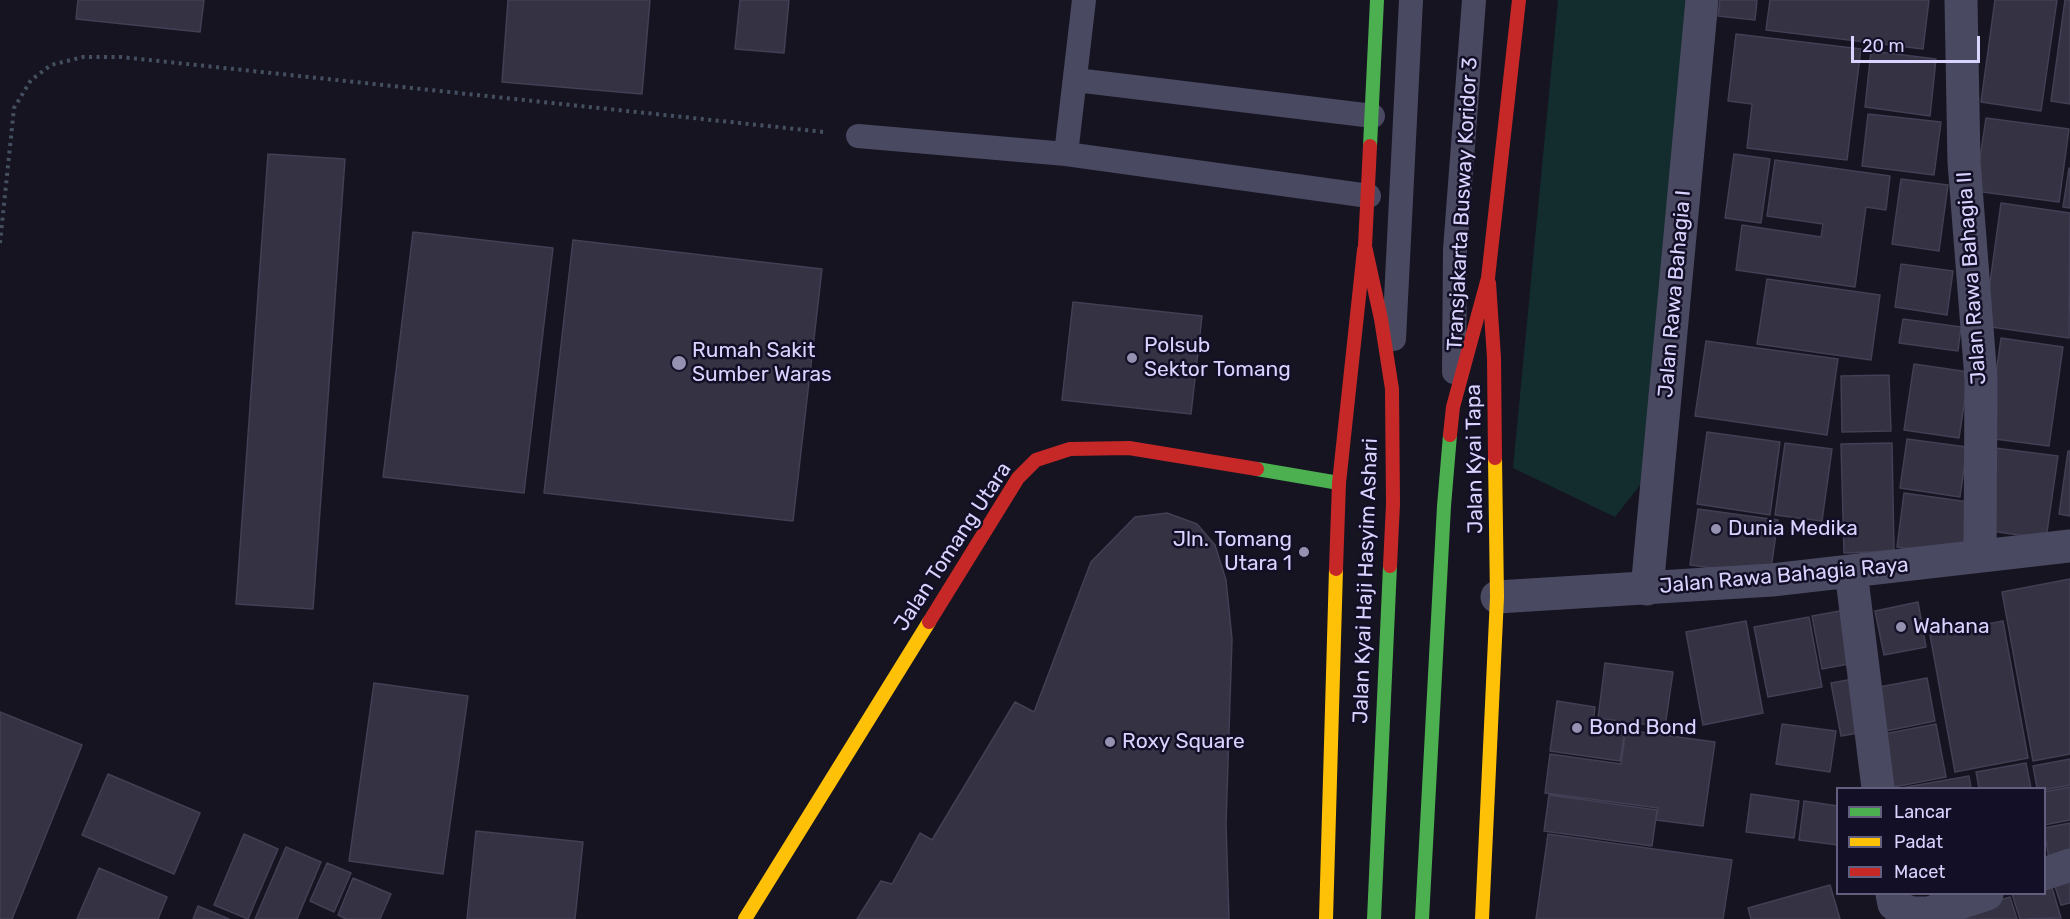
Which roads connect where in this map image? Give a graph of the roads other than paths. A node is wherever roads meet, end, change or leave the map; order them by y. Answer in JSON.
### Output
{"nodes":[{"id":1,"x":1084,"y":0,"type":"edge"},
{"id":2,"x":1377,"y":0,"type":"edge"},
{"id":3,"x":1411,"y":0,"type":"edge"},
{"id":4,"x":1474,"y":0,"type":"edge"},
{"id":5,"x":1519,"y":0,"type":"edge"},
{"id":6,"x":1702,"y":0,"type":"edge"},
{"id":7,"x":1961,"y":0,"type":"edge"},
{"id":8,"x":1076,"y":80,"type":"junction"},
{"id":9,"x":1373,"y":116,"type":"junction"},
{"id":10,"x":858,"y":136,"type":"road end"},
{"id":11,"x":1066,"y":154,"type":"junction"},
{"id":12,"x":1369,"y":196,"type":"junction"},
{"id":13,"x":1365,"y":246,"type":"junction"},
{"id":14,"x":1488,"y":278,"type":"junction"},
{"id":15,"x":1392,"y":389,"type":"junction"},
{"id":16,"x":1454,"y":407,"type":"junction"},
{"id":17,"x":1339,"y":483,"type":"junction"},
{"id":18,"x":2070,"y":546,"type":"edge"},
{"id":19,"x":1980,"y":556,"type":"junction"},
{"id":20,"x":1851,"y":571,"type":"junction"},
{"id":21,"x":1647,"y":589,"type":"junction"},
{"id":22,"x":1497,"y":597,"type":"junction"},
{"id":23,"x":1878,"y":787,"type":"edge"},
{"id":24,"x":2070,"y":865,"type":"edge"},
{"id":25,"x":2046,"y":873,"type":"edge"},
{"id":26,"x":1892,"y":895,"type":"edge"},
{"id":27,"x":1984,"y":895,"type":"edge"},
{"id":28,"x":745,"y":919,"type":"edge"},
{"id":29,"x":1326,"y":919,"type":"edge"},
{"id":30,"x":1374,"y":919,"type":"edge"},
{"id":31,"x":1422,"y":919,"type":"edge"},
{"id":32,"x":1482,"y":919,"type":"edge"}],
"edges":[{"from":1,"to":8,"type":"lane"},
{"from":2,"to":9,"type":"main road"},
{"from":3,"to":15,"type":"lane"},
{"from":4,"to":16,"type":"lane","name":"Transjakarta Busway Koridor 3"},
{"from":5,"to":14,"type":"main road","name":"Jalan Kyai Tapa"},
{"from":6,"to":21,"type":"street","name":"Jalan Rawa Bahagia I"},
{"from":7,"to":19,"type":"street","name":"Jalan Rawa Bahagia II"},
{"from":8,"to":9,"type":"lane"},
{"from":8,"to":11,"type":"lane"},
{"from":9,"to":12,"type":"main road"},
{"from":10,"to":11,"type":"lane"},
{"from":11,"to":12,"type":"lane"},
{"from":12,"to":13,"type":"main road"},
{"from":13,"to":15,"type":"main road","name":"Jalan Kyai Haji Hasyim Ashari"},
{"from":13,"to":17,"type":"main road"},
{"from":14,"to":16,"type":"main road"},
{"from":14,"to":22,"type":"main road","name":"Jalan Kyai Tapa"},
{"from":15,"to":30,"type":"main road","name":"Jalan Kyai Haji Hasyim Ashari"},
{"from":16,"to":31,"type":"main road"},
{"from":17,"to":28,"type":"main road","name":"Jalan Tomang Utara"},
{"from":17,"to":29,"type":"main road"},
{"from":18,"to":19,"type":"street","name":"Jalan Rawa Bahagia Raya"},
{"from":19,"to":20,"type":"street","name":"Jalan Rawa Bahagia Raya"},
{"from":20,"to":21,"type":"street","name":"Jalan Rawa Bahagia Raya"},
{"from":20,"to":23,"type":"street"},
{"from":21,"to":22,"type":"street","name":"Jalan Rawa Bahagia Raya"},
{"from":22,"to":32,"type":"main road","name":"Jalan Kyai Tapa"},
{"from":24,"to":25,"type":"street"},
{"from":26,"to":27,"type":"street"}]}
